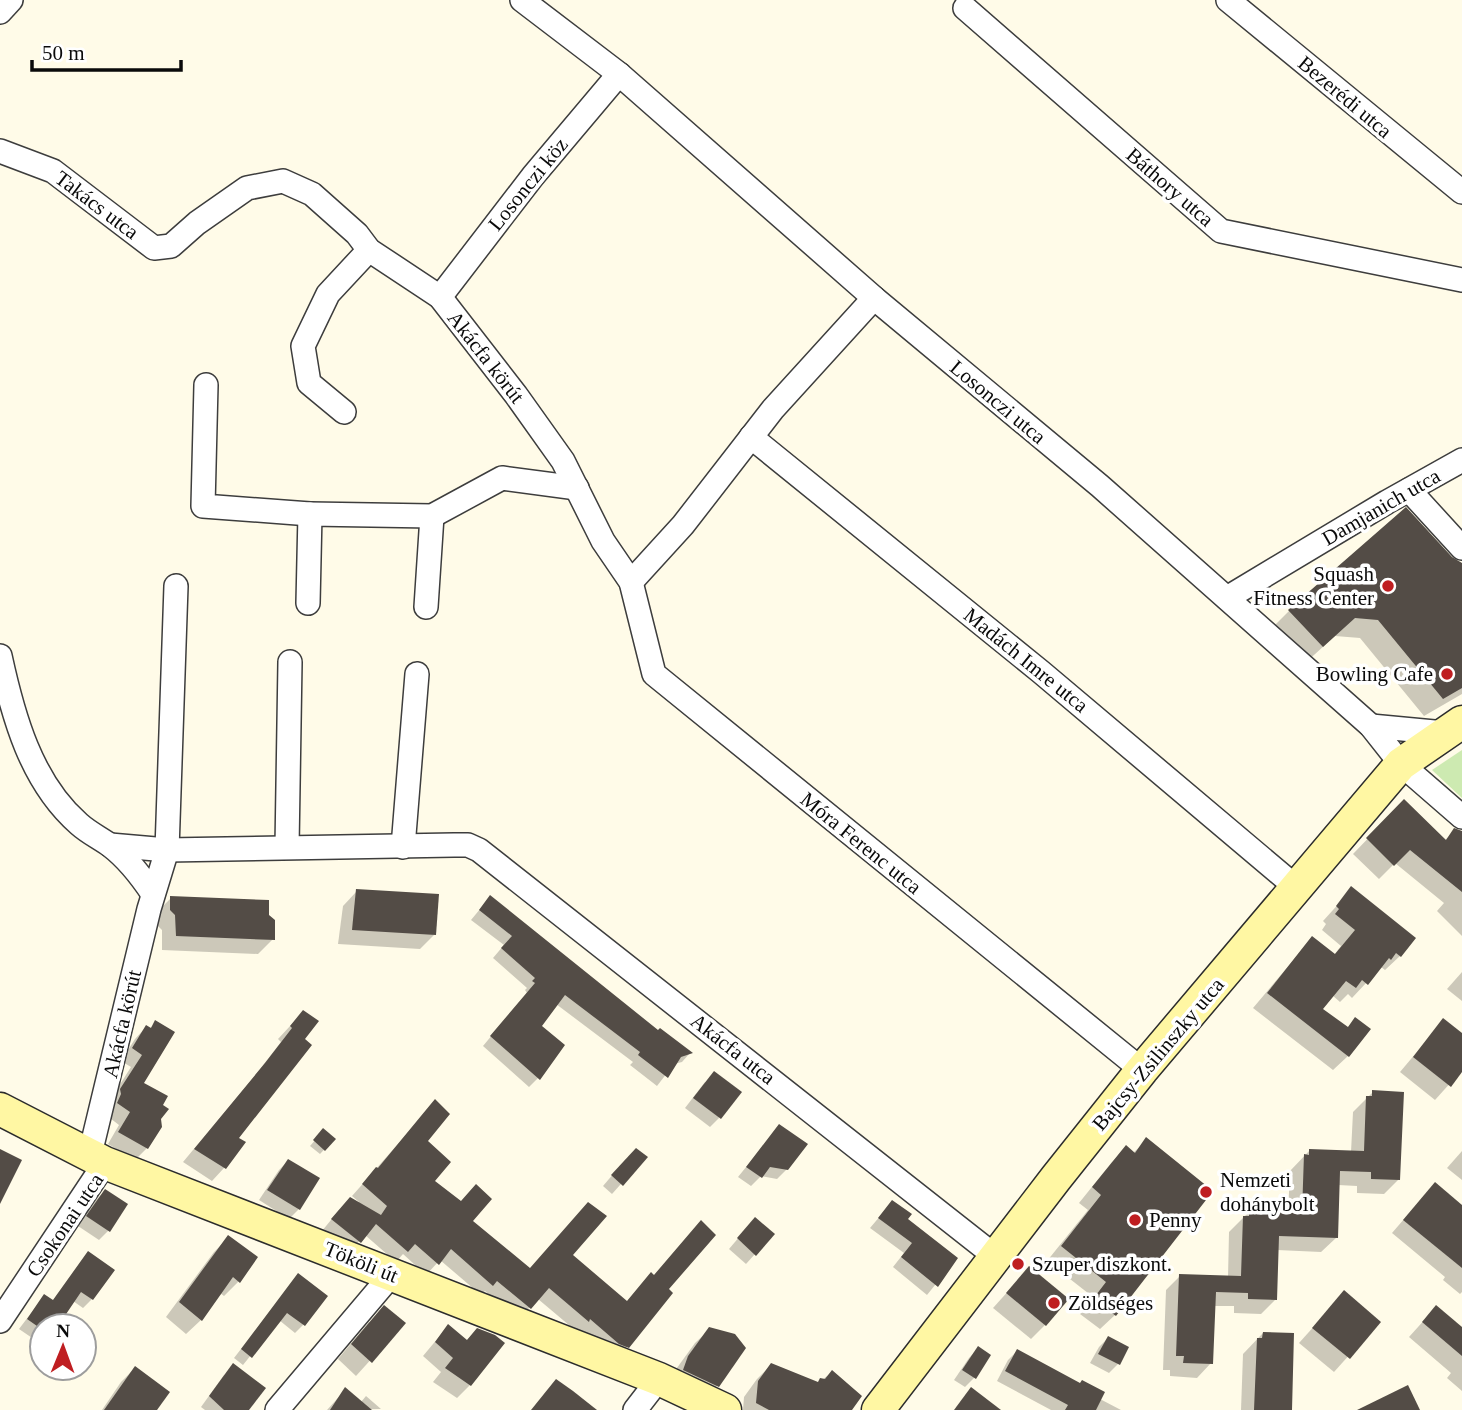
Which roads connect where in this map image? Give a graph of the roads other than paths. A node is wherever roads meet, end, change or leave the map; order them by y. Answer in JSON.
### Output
{"nodes":[{"id":1,"x":11,"y":0,"type":"edge"},
{"id":2,"x":522,"y":0,"type":"edge"},
{"id":3,"x":1228,"y":0,"type":"edge"},
{"id":4,"x":965,"y":8,"type":"dead end"},
{"id":5,"x":0,"y":12,"type":"edge"},
{"id":6,"x":618,"y":74,"type":"junction"},
{"id":7,"x":0,"y":151,"type":"edge"},
{"id":8,"x":1462,"y":192,"type":"edge"},
{"id":9,"x":154,"y":248,"type":"joint"},
{"id":10,"x":369,"y":250,"type":"junction"},
{"id":11,"x":1462,"y":280,"type":"edge"},
{"id":12,"x":440,"y":297,"type":"junction"},
{"id":13,"x":874,"y":298,"type":"junction"},
{"id":14,"x":206,"y":385,"type":"dead end"},
{"id":15,"x":344,"y":412,"type":"dead end"},
{"id":16,"x":751,"y":437,"type":"junction"},
{"id":17,"x":1462,"y":460,"type":"edge"},
{"id":18,"x":577,"y":488,"type":"junction"},
{"id":19,"x":1409,"y":490,"type":"junction"},
{"id":20,"x":310,"y":514,"type":"junction"},
{"id":21,"x":432,"y":516,"type":"junction"},
{"id":22,"x":1462,"y":548,"type":"edge"},
{"id":23,"x":631,"y":582,"type":"junction"},
{"id":24,"x":176,"y":586,"type":"dead end"},
{"id":25,"x":1227,"y":598,"type":"junction"},
{"id":26,"x":308,"y":603,"type":"dead end"},
{"id":27,"x":426,"y":607,"type":"dead end"},
{"id":28,"x":0,"y":656,"type":"edge"},
{"id":29,"x":290,"y":662,"type":"dead end"},
{"id":30,"x":417,"y":674,"type":"dead end"},
{"id":31,"x":1371,"y":726,"type":"junction"},
{"id":32,"x":1453,"y":727,"type":"edge"},
{"id":33,"x":1412,"y":773,"type":"junction"},
{"id":34,"x":1462,"y":817,"type":"edge"},
{"id":35,"x":110,"y":845,"type":"junction"},
{"id":36,"x":287,"y":847,"type":"junction"},
{"id":37,"x":403,"y":847,"type":"junction"},
{"id":38,"x":167,"y":850,"type":"junction"},
{"id":39,"x":1297,"y":888,"type":"junction"},
{"id":40,"x":153,"y":894,"type":"junction"},
{"id":41,"x":1142,"y":1070,"type":"junction"},
{"id":42,"x":0,"y":1109,"type":"edge"},
{"id":43,"x":98,"y":1159,"type":"junction"},
{"id":44,"x":996,"y":1257,"type":"junction"},
{"id":45,"x":392,"y":1274,"type":"junction"},
{"id":46,"x":2,"y":1314,"type":"edge"},
{"id":47,"x":659,"y":1379,"type":"junction"},
{"id":48,"x":277,"y":1410,"type":"edge"},
{"id":49,"x":635,"y":1410,"type":"edge"},
{"id":50,"x":725,"y":1410,"type":"edge"},
{"id":51,"x":878,"y":1410,"type":"edge"}],
"edges":[{"from":1,"to":5,"type":"street"},
{"from":2,"to":6,"type":"street","name":"Losonczi utca"},
{"from":3,"to":8,"type":"street","name":"Bezerédi utca"},
{"from":4,"to":11,"type":"street","name":"Báthory utca"},
{"from":6,"to":12,"type":"street","name":"Losonczi köz"},
{"from":6,"to":13,"type":"street","name":"Losonczi utca"},
{"from":7,"to":9,"type":"street","name":"Takács utca"},
{"from":9,"to":10,"type":"street","name":"Akácfa körút"},
{"from":10,"to":12,"type":"street","name":"Akácfa körút"},
{"from":10,"to":15,"type":"street"},
{"from":12,"to":18,"type":"street","name":"Akácfa körút"},
{"from":13,"to":16,"type":"street"},
{"from":13,"to":25,"type":"street","name":"Losonczi utca"},
{"from":14,"to":20,"type":"street"},
{"from":16,"to":23,"type":"street"},
{"from":16,"to":39,"type":"street","name":"Madách Imre utca"},
{"from":17,"to":19,"type":"street","name":"Damjanich utca"},
{"from":18,"to":21,"type":"street"},
{"from":18,"to":23,"type":"street","name":"Akácfa körút"},
{"from":19,"to":22,"type":"street"},
{"from":19,"to":25,"type":"street","name":"Damjanich utca"},
{"from":20,"to":21,"type":"street"},
{"from":20,"to":26,"type":"street"},
{"from":21,"to":27,"type":"street"},
{"from":23,"to":41,"type":"street","name":"Móra Ferenc utca"},
{"from":24,"to":38,"type":"street","name":"Akácfa körút"},
{"from":25,"to":31,"type":"street","name":"Losonczi utca"},
{"from":28,"to":35,"type":"street"},
{"from":29,"to":36,"type":"street"},
{"from":30,"to":37,"type":"street"},
{"from":31,"to":32,"type":"street"},
{"from":31,"to":33,"type":"street","name":"Losonczi utca"},
{"from":32,"to":33,"type":"street","name":"Bajcsy-Zsilinszky utca"},
{"from":33,"to":34,"type":"street","name":"Losonczi utca"},
{"from":33,"to":39,"type":"street","name":"Bajcsy-Zsilinszky utca"},
{"from":35,"to":38,"type":"street"},
{"from":35,"to":40,"type":"street"},
{"from":36,"to":37,"type":"street"},
{"from":36,"to":38,"type":"street"},
{"from":37,"to":44,"type":"street","name":"Akácfa utca"},
{"from":38,"to":40,"type":"street","name":"Akácfa körút"},
{"from":39,"to":41,"type":"street","name":"Bajcsy-Zsilinszky utca"},
{"from":40,"to":43,"type":"street","name":"Akácfa körút"},
{"from":41,"to":44,"type":"street","name":"Bajcsy-Zsilinszky utca"},
{"from":42,"to":43,"type":"street","name":"Tököli út"},
{"from":43,"to":45,"type":"street","name":"Tököli út"},
{"from":43,"to":46,"type":"street","name":"Csokonai utca"},
{"from":44,"to":51,"type":"street","name":"Bajcsy-Zsilinszky utca"},
{"from":45,"to":47,"type":"street","name":"Tököli út"},
{"from":45,"to":48,"type":"street"},
{"from":47,"to":49,"type":"street"},
{"from":47,"to":50,"type":"street","name":"Tököli út"}]}
